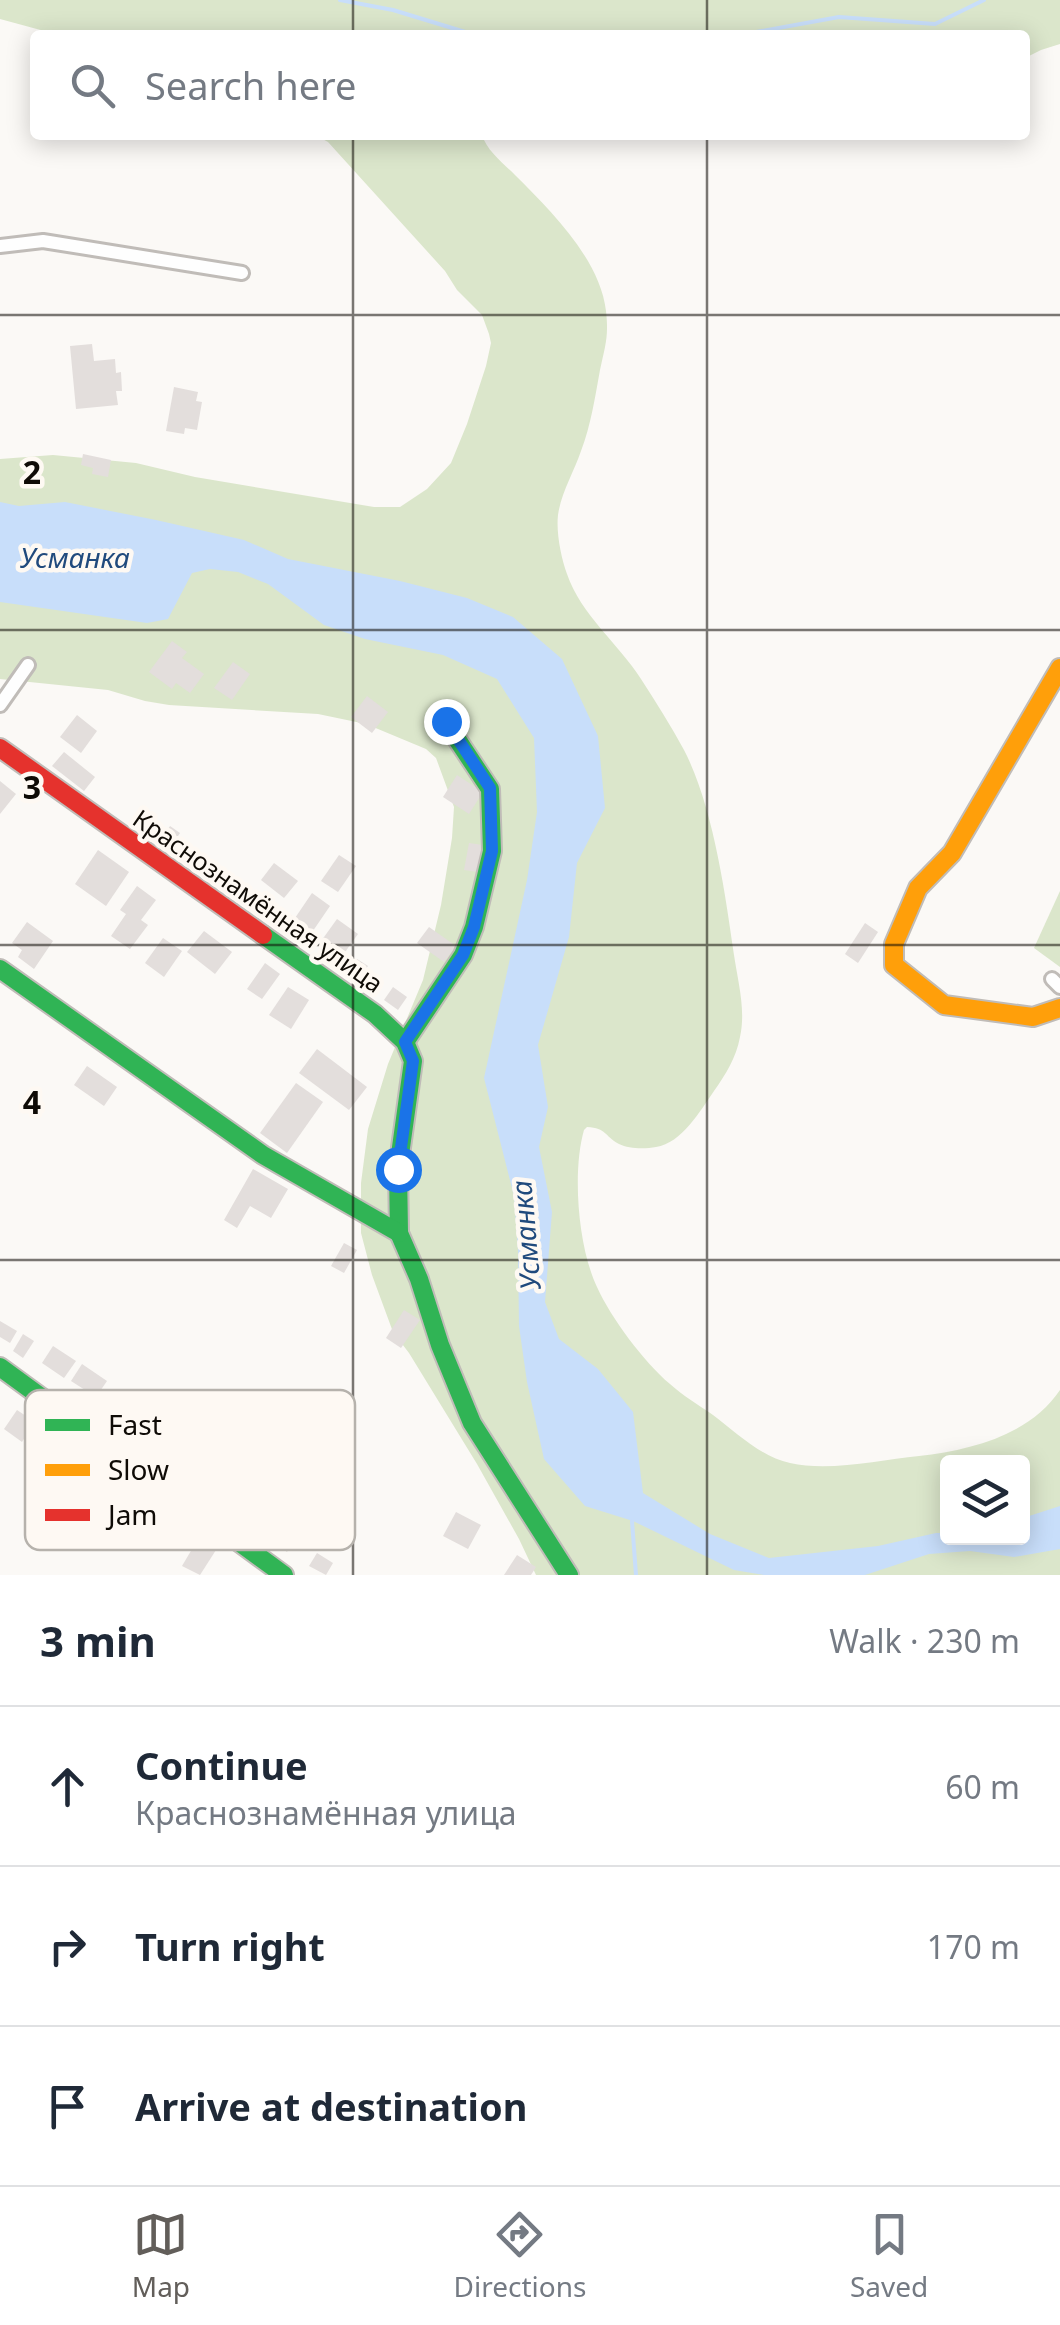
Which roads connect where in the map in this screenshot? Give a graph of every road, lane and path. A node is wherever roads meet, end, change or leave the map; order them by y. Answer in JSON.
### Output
{"nodes":[{"id":1,"x":0,"y":246,"type":"edge"},
{"id":2,"x":242,"y":273,"type":"dead end"},
{"id":3,"x":28,"y":665,"type":"dead end"},
{"id":4,"x":1060,"y":668,"type":"edge"},
{"id":5,"x":0,"y":705,"type":"edge"},
{"id":6,"x":446,"y":721,"type":"dead end"},
{"id":7,"x":0,"y":748,"type":"edge"},
{"id":8,"x":0,"y":968,"type":"edge"},
{"id":9,"x":1060,"y":1008,"type":"edge"},
{"id":10,"x":405,"y":1042,"type":"junction"},
{"id":11,"x":399,"y":1232,"type":"junction"},
{"id":12,"x":0,"y":1367,"type":"edge"},
{"id":13,"x":31,"y":1390,"type":"edge"},
{"id":14,"x":250,"y":1550,"type":"edge"},
{"id":15,"x":284,"y":1575,"type":"edge"},
{"id":16,"x":569,"y":1575,"type":"edge"}],
"edges":[{"from":1,"to":2,"type":"street"},
{"from":3,"to":5,"type":"street"},
{"from":4,"to":9,"type":"street"},
{"from":6,"to":10,"type":"street"},
{"from":7,"to":10,"type":"street","name":"Краснознамённая улица"},
{"from":8,"to":11,"type":"street"},
{"from":10,"to":11,"type":"street"},
{"from":11,"to":16,"type":"street"},
{"from":12,"to":13,"type":"street"},
{"from":14,"to":15,"type":"street"}]}
